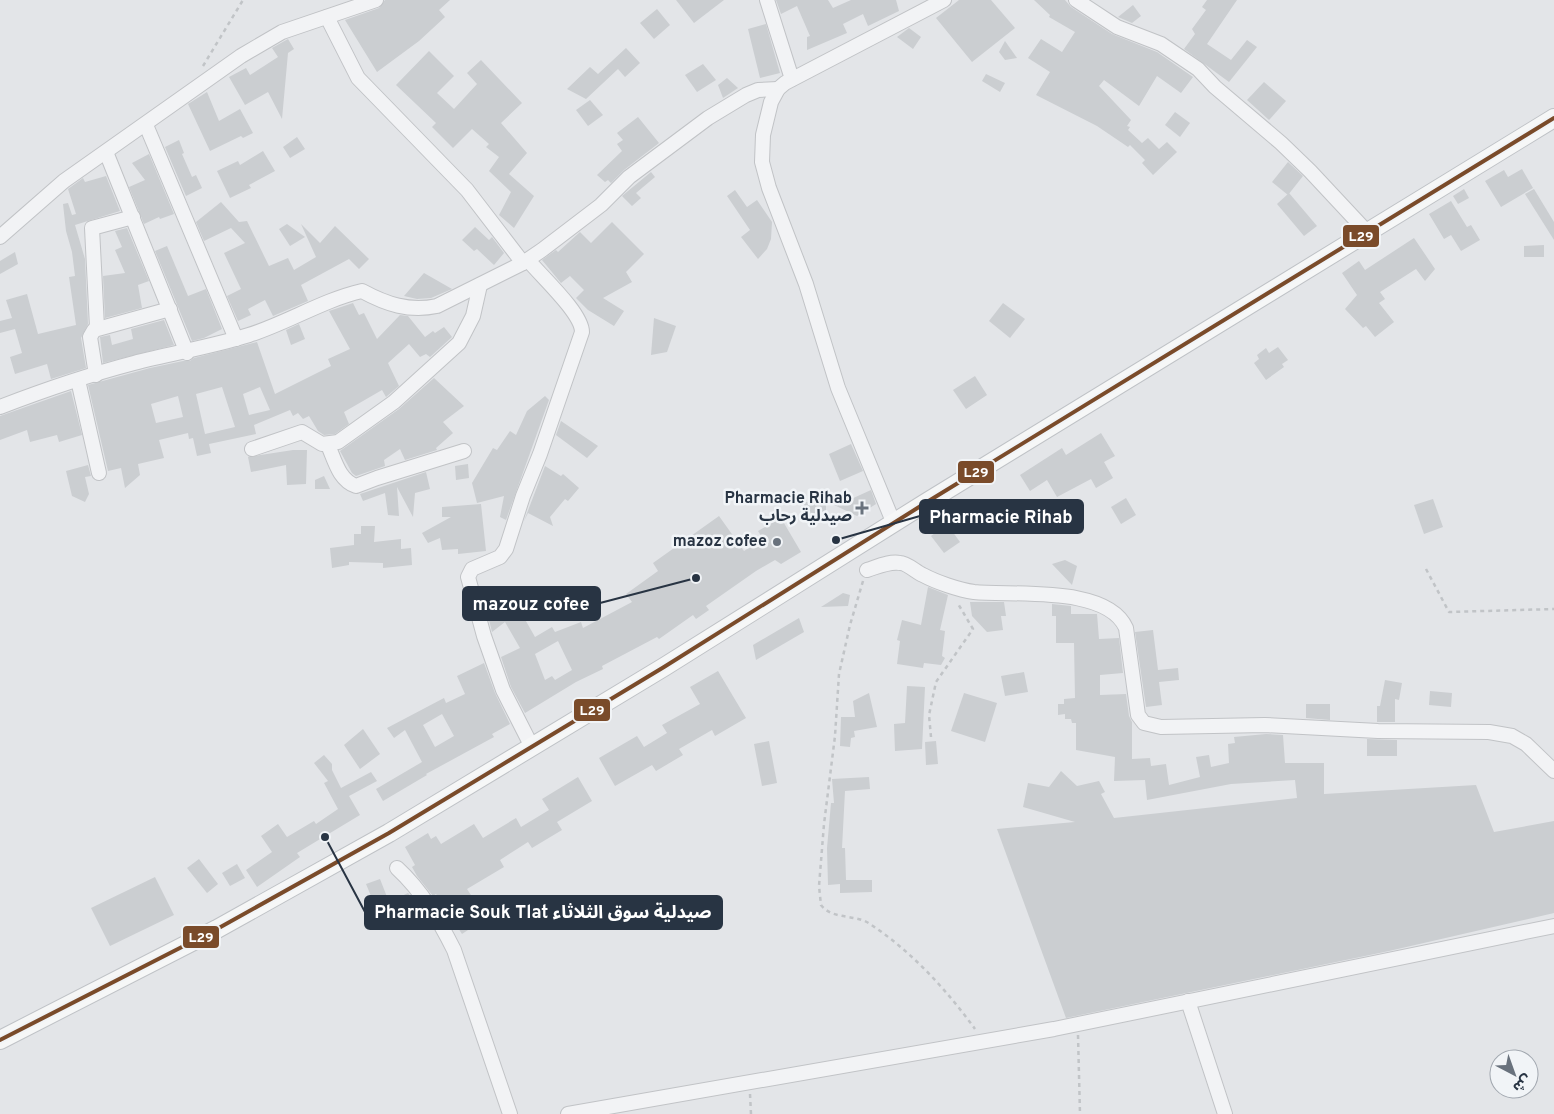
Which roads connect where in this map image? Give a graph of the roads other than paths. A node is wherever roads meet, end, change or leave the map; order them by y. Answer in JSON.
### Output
{"nodes":[{"id":1,"x":376,"y":0,"type":"edge"},
{"id":2,"x":767,"y":0,"type":"edge"},
{"id":3,"x":944,"y":0,"type":"edge"},
{"id":4,"x":1076,"y":0,"type":"edge"},
{"id":5,"x":327,"y":16,"type":"junction"},
{"id":6,"x":792,"y":79,"type":"junction"},
{"id":7,"x":778,"y":89,"type":"junction"},
{"id":8,"x":1554,"y":118,"type":"edge"},
{"id":9,"x":146,"y":125,"type":"junction"},
{"id":10,"x":106,"y":152,"type":"junction"},
{"id":11,"x":133,"y":217,"type":"junction"},
{"id":12,"x":1367,"y":232,"type":"junction"},
{"id":13,"x":0,"y":237,"type":"edge"},
{"id":14,"x":525,"y":262,"type":"junction"},
{"id":15,"x":480,"y":285,"type":"junction"},
{"id":16,"x":170,"y":309,"type":"junction"},
{"id":17,"x":97,"y":327,"type":"junction"},
{"id":18,"x":236,"y":339,"type":"junction"},
{"id":19,"x":186,"y":352,"type":"junction"},
{"id":20,"x":96,"y":375,"type":"junction"},
{"id":21,"x":78,"y":380,"type":"junction"},
{"id":22,"x":0,"y":407,"type":"edge"},
{"id":23,"x":328,"y":444,"type":"junction"},
{"id":24,"x":252,"y":449,"type":"dead end"},
{"id":25,"x":464,"y":451,"type":"dead end"},
{"id":26,"x":99,"y":473,"type":"dead end"},
{"id":27,"x":894,"y":524,"type":"junction"},
{"id":28,"x":867,"y":570,"type":"road end"},
{"id":29,"x":532,"y":747,"type":"junction"},
{"id":30,"x":1554,"y":771,"type":"edge"},
{"id":31,"x":397,"y":868,"type":"dead end"},
{"id":32,"x":1554,"y":926,"type":"edge"},
{"id":33,"x":1188,"y":1001,"type":"junction"},
{"id":34,"x":0,"y":1040,"type":"edge"},
{"id":35,"x":510,"y":1114,"type":"edge"},
{"id":36,"x":568,"y":1114,"type":"edge"},
{"id":37,"x":1225,"y":1114,"type":"edge"}],
"edges":[{"from":1,"to":5,"type":"street"},
{"from":2,"to":6,"type":"street"},
{"from":3,"to":6,"type":"street"},
{"from":4,"to":12,"type":"street"},
{"from":5,"to":9,"type":"street"},
{"from":5,"to":14,"type":"street"},
{"from":6,"to":7,"type":"street"},
{"from":7,"to":14,"type":"street"},
{"from":7,"to":27,"type":"street"},
{"from":8,"to":12,"type":"main road"},
{"from":9,"to":10,"type":"street"},
{"from":9,"to":18,"type":"street"},
{"from":10,"to":11,"type":"street"},
{"from":10,"to":13,"type":"street"},
{"from":11,"to":16,"type":"street"},
{"from":11,"to":17,"type":"street"},
{"from":12,"to":27,"type":"main road"},
{"from":14,"to":15,"type":"street"},
{"from":14,"to":29,"type":"street"},
{"from":15,"to":18,"type":"street"},
{"from":15,"to":23,"type":"street"},
{"from":16,"to":17,"type":"street"},
{"from":16,"to":19,"type":"street"},
{"from":17,"to":20,"type":"street"},
{"from":18,"to":19,"type":"street"},
{"from":19,"to":20,"type":"street"},
{"from":20,"to":21,"type":"street"},
{"from":21,"to":22,"type":"street"},
{"from":21,"to":26,"type":"street"},
{"from":23,"to":24,"type":"street"},
{"from":23,"to":25,"type":"street"},
{"from":27,"to":29,"type":"main road"},
{"from":28,"to":30,"type":"street"},
{"from":29,"to":34,"type":"main road"},
{"from":31,"to":35,"type":"street"},
{"from":32,"to":33,"type":"street"},
{"from":33,"to":36,"type":"street"},
{"from":33,"to":37,"type":"street"}]}
